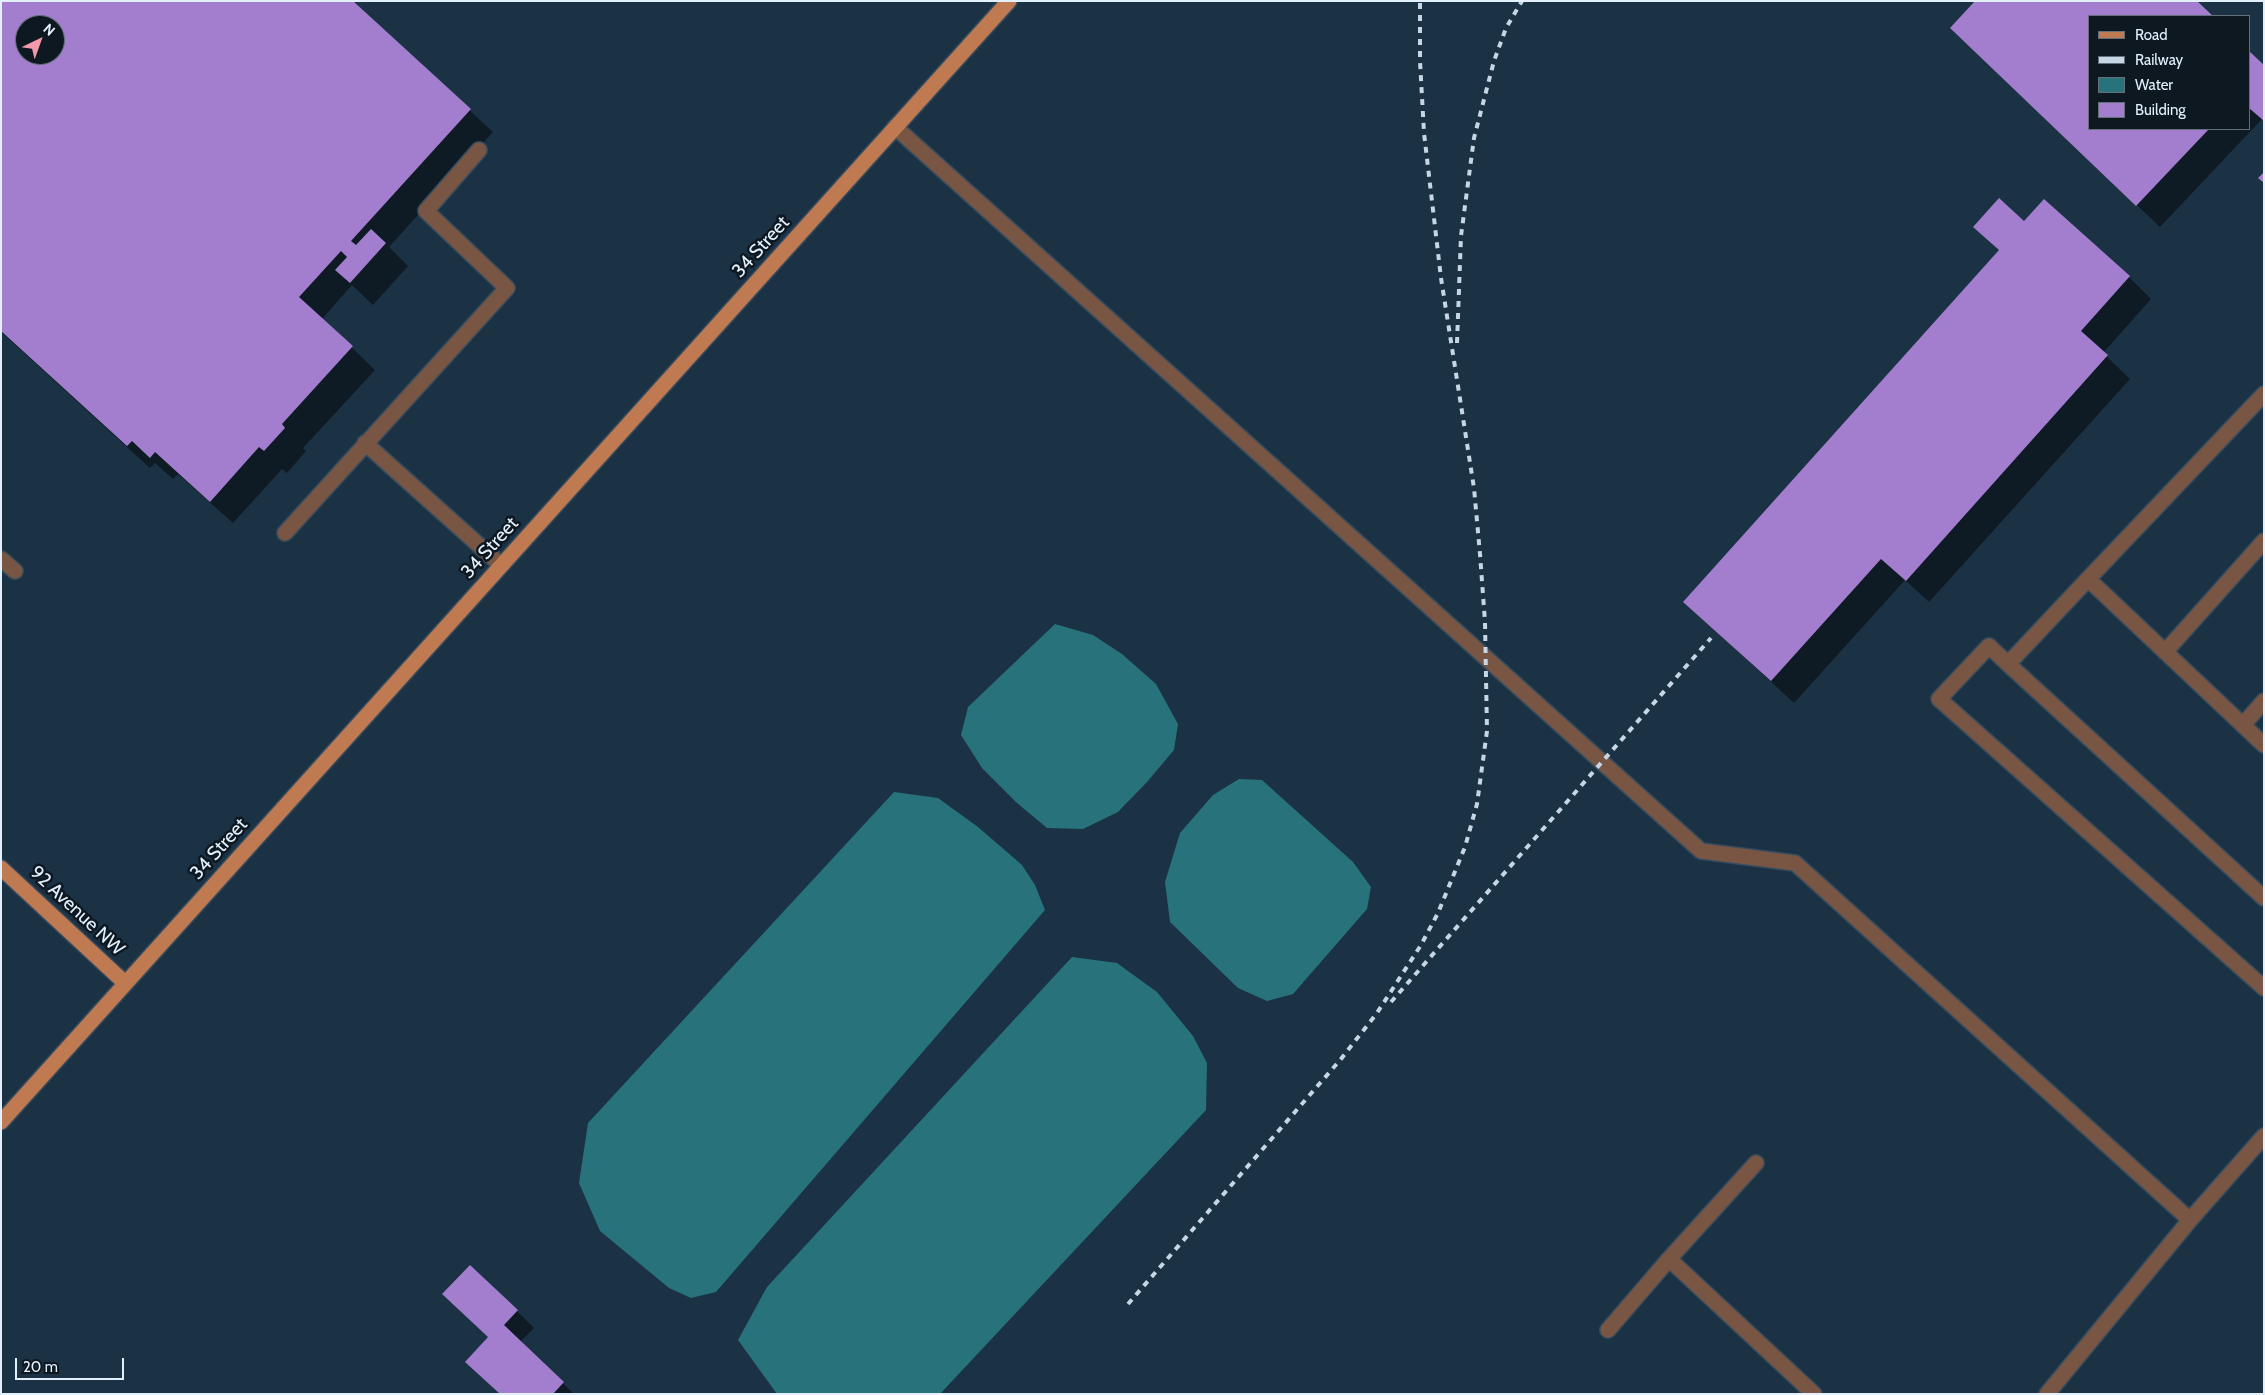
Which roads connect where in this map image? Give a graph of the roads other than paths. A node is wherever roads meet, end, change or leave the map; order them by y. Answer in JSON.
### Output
{"nodes":[{"id":1,"x":1009,"y":1,"type":"edge"},
{"id":2,"x":896,"y":127,"type":"junction"},
{"id":3,"x":479,"y":150,"type":"dead end"},
{"id":4,"x":2264,"y":394,"type":"edge"},
{"id":5,"x":365,"y":443,"type":"junction"},
{"id":6,"x":285,"y":533,"type":"dead end"},
{"id":7,"x":2264,"y":541,"type":"edge"},
{"id":8,"x":1,"y":559,"type":"edge"},
{"id":9,"x":501,"y":566,"type":"junction"},
{"id":10,"x":15,"y":571,"type":"dead end"},
{"id":11,"x":2088,"y":579,"type":"junction"},
{"id":12,"x":2166,"y":652,"type":"junction"},
{"id":13,"x":2008,"y":664,"type":"junction"},
{"id":14,"x":2264,"y":701,"type":"edge"},
{"id":15,"x":2242,"y":725,"type":"junction"},
{"id":16,"x":2264,"y":745,"type":"edge"},
{"id":17,"x":1,"y":868,"type":"edge"},
{"id":18,"x":2264,"y":898,"type":"edge"},
{"id":19,"x":125,"y":983,"type":"junction"},
{"id":20,"x":2264,"y":988,"type":"edge"},
{"id":21,"x":1,"y":1122,"type":"edge"},
{"id":22,"x":2264,"y":1136,"type":"edge"},
{"id":23,"x":1756,"y":1163,"type":"dead end"},
{"id":24,"x":2190,"y":1220,"type":"junction"},
{"id":25,"x":1669,"y":1260,"type":"junction"},
{"id":26,"x":1608,"y":1330,"type":"dead end"},
{"id":27,"x":1814,"y":1394,"type":"edge"},
{"id":28,"x":2047,"y":1394,"type":"edge"}],
"edges":[{"from":1,"to":2,"type":"main road","name":"34 Street"},
{"from":2,"to":9,"type":"main road","name":"34 Street"},
{"from":2,"to":24,"type":"lane"},
{"from":3,"to":5,"type":"lane"},
{"from":4,"to":11,"type":"lane"},
{"from":5,"to":6,"type":"lane"},
{"from":5,"to":9,"type":"lane"},
{"from":7,"to":12,"type":"lane"},
{"from":8,"to":10,"type":"lane"},
{"from":9,"to":19,"type":"main road","name":"34 Street"},
{"from":11,"to":12,"type":"lane"},
{"from":11,"to":13,"type":"lane"},
{"from":12,"to":15,"type":"lane"},
{"from":13,"to":18,"type":"lane"},
{"from":13,"to":20,"type":"lane"},
{"from":14,"to":15,"type":"lane"},
{"from":15,"to":16,"type":"lane"},
{"from":17,"to":19,"type":"main road","name":"92 Avenue NW"},
{"from":19,"to":21,"type":"main road","name":"34 Street"},
{"from":22,"to":24,"type":"lane"},
{"from":23,"to":25,"type":"lane"},
{"from":24,"to":28,"type":"lane"},
{"from":25,"to":26,"type":"lane"},
{"from":25,"to":27,"type":"lane"}]}
